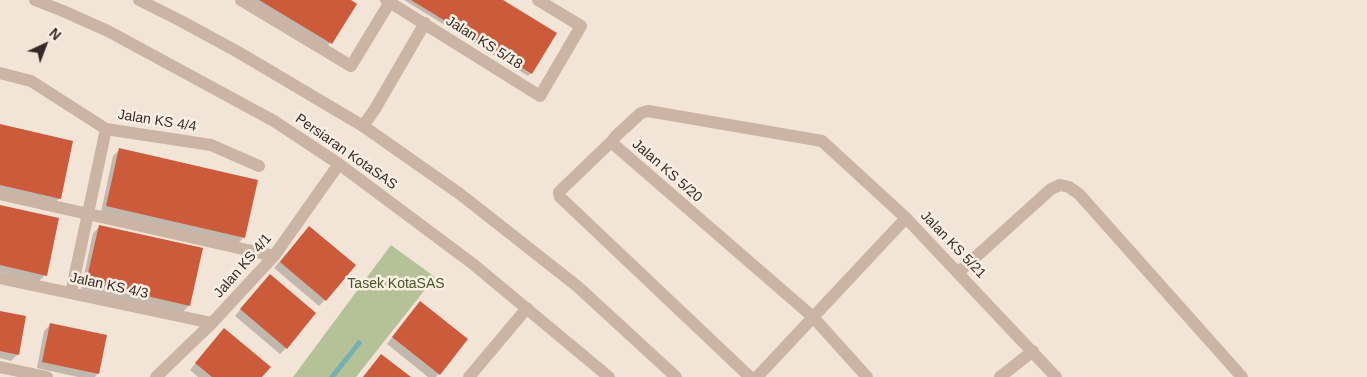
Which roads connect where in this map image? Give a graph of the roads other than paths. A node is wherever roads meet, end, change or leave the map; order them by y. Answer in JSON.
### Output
{"nodes":[{"id":1,"x":35,"y":0,"type":"edge"},
{"id":2,"x":139,"y":0,"type":"edge"},
{"id":3,"x":241,"y":0,"type":"edge"},
{"id":4,"x":538,"y":0,"type":"edge"},
{"id":5,"x":388,"y":1,"type":"edge"},
{"id":6,"x":425,"y":23,"type":"junction"},
{"id":7,"x":0,"y":73,"type":"edge"},
{"id":8,"x":363,"y":126,"type":"junction"},
{"id":9,"x":106,"y":129,"type":"junction"},
{"id":10,"x":822,"y":141,"type":"joint"},
{"id":11,"x":611,"y":142,"type":"junction"},
{"id":12,"x":339,"y":164,"type":"junction"},
{"id":13,"x":259,"y":166,"type":"dead end"},
{"id":14,"x":0,"y":194,"type":"edge"},
{"id":15,"x":88,"y":214,"type":"junction"},
{"id":16,"x":906,"y":218,"type":"junction"},
{"id":17,"x":274,"y":256,"type":"junction"},
{"id":18,"x":959,"y":272,"type":"junction"},
{"id":19,"x":0,"y":278,"type":"edge"},
{"id":20,"x":71,"y":293,"type":"junction"},
{"id":21,"x":526,"y":308,"type":"junction"},
{"id":22,"x":813,"y":317,"type":"junction"},
{"id":23,"x":212,"y":324,"type":"junction"},
{"id":24,"x":1033,"y":351,"type":"junction"},
{"id":25,"x":0,"y":366,"type":"edge"},
{"id":26,"x":47,"y":377,"type":"edge"},
{"id":27,"x":156,"y":377,"type":"edge"},
{"id":28,"x":469,"y":377,"type":"edge"},
{"id":29,"x":609,"y":377,"type":"edge"},
{"id":30,"x":676,"y":377,"type":"edge"},
{"id":31,"x":750,"y":377,"type":"edge"},
{"id":32,"x":757,"y":377,"type":"edge"},
{"id":33,"x":867,"y":377,"type":"edge"},
{"id":34,"x":1000,"y":377,"type":"edge"},
{"id":35,"x":1056,"y":377,"type":"edge"},
{"id":36,"x":1242,"y":377,"type":"edge"}],
"edges":[{"from":1,"to":12,"type":"street","name":"Persiaran KotaSAS"},
{"from":2,"to":8,"type":"street","name":"Persiaran KotaSAS"},
{"from":3,"to":5,"type":"street"},
{"from":4,"to":6,"type":"street","name":"Jalan KS 5/18"},
{"from":5,"to":6,"type":"street","name":"Jalan KS 5/18"},
{"from":6,"to":8,"type":"street"},
{"from":7,"to":9,"type":"street","name":"Jalan KS 4/4"},
{"from":8,"to":30,"type":"street","name":"Persiaran KotaSAS"},
{"from":9,"to":13,"type":"street","name":"Jalan KS 4/4"},
{"from":9,"to":15,"type":"street"},
{"from":10,"to":11,"type":"street","name":"Jalan KS 5/20"},
{"from":10,"to":16,"type":"street","name":"Jalan KS 5/21"},
{"from":11,"to":22,"type":"street","name":"Jalan KS 5/20"},
{"from":11,"to":31,"type":"street"},
{"from":12,"to":17,"type":"street","name":"Jalan KS 4/1"},
{"from":12,"to":21,"type":"street","name":"Persiaran KotaSAS"},
{"from":14,"to":15,"type":"street"},
{"from":15,"to":17,"type":"street"},
{"from":15,"to":20,"type":"street"},
{"from":16,"to":18,"type":"street","name":"Jalan KS 5/21"},
{"from":16,"to":22,"type":"street"},
{"from":17,"to":23,"type":"street","name":"Jalan KS 4/1"},
{"from":18,"to":24,"type":"street","name":"Jalan KS 5/21"},
{"from":18,"to":36,"type":"street"},
{"from":19,"to":20,"type":"street","name":"Jalan KS 4/3"},
{"from":20,"to":23,"type":"street","name":"Jalan KS 4/3"},
{"from":21,"to":28,"type":"street"},
{"from":21,"to":29,"type":"street","name":"Persiaran KotaSAS"},
{"from":22,"to":32,"type":"street"},
{"from":22,"to":33,"type":"street","name":"Jalan KS 5/20"},
{"from":23,"to":27,"type":"street","name":"Jalan KS 4/1"},
{"from":24,"to":34,"type":"street"},
{"from":24,"to":35,"type":"street","name":"Jalan KS 5/21"},
{"from":25,"to":26,"type":"street"}]}
